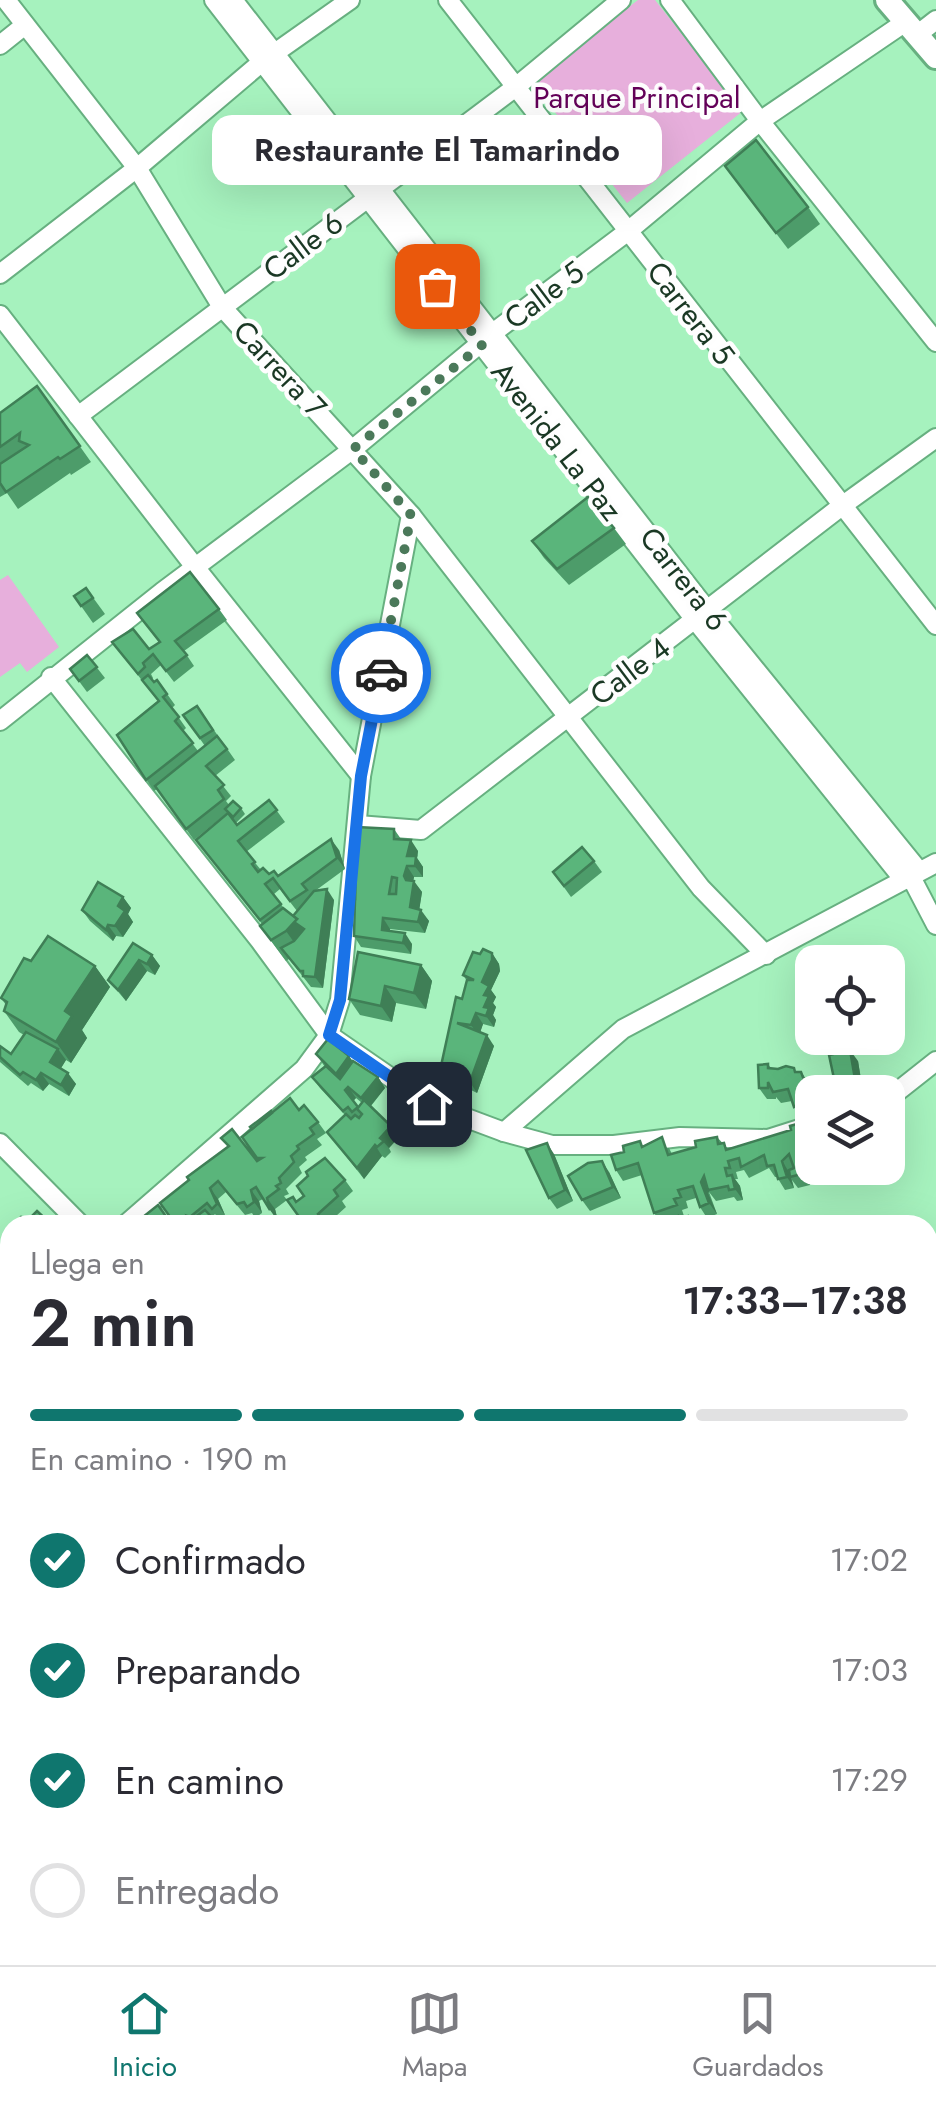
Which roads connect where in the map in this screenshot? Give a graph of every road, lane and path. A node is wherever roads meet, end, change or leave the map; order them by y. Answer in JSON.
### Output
{"nodes":[{"id":1,"x":6,"y":0,"type":"edge"},
{"id":2,"x":214,"y":0,"type":"edge"},
{"id":3,"x":233,"y":0,"type":"edge"},
{"id":4,"x":350,"y":0,"type":"edge"},
{"id":5,"x":448,"y":0,"type":"edge"},
{"id":6,"x":620,"y":0,"type":"edge"},
{"id":7,"x":670,"y":0,"type":"edge"},
{"id":8,"x":888,"y":0,"type":"edge"},
{"id":9,"x":25,"y":25,"type":"junction"},
{"id":10,"x":919,"y":25,"type":"edge"},
{"id":11,"x":0,"y":44,"type":"edge"},
{"id":12,"x":268,"y":57,"type":"junction"},
{"id":13,"x":936,"y":57,"type":"edge"},
{"id":14,"x":518,"y":86,"type":"junction"},
{"id":15,"x":760,"y":122,"type":"junction"},
{"id":16,"x":137,"y":168,"type":"junction"},
{"id":17,"x":374,"y":192,"type":"junction"},
{"id":18,"x":627,"y":232,"type":"junction"},
{"id":19,"x":0,"y":274,"type":"edge"},
{"id":20,"x":222,"y":306,"type":"junction"},
{"id":21,"x":0,"y":315,"type":"edge"},
{"id":22,"x":488,"y":338,"type":"junction"},
{"id":23,"x":936,"y":342,"type":"edge"},
{"id":24,"x":78,"y":416,"type":"junction"},
{"id":25,"x":936,"y":438,"type":"edge"},
{"id":26,"x":353,"y":449,"type":"junction"},
{"id":27,"x":843,"y":505,"type":"junction"},
{"id":28,"x":411,"y":515,"type":"junction"},
{"id":29,"x":194,"y":568,"type":"junction"},
{"id":30,"x":702,"y":616,"type":"junction"},
{"id":31,"x":936,"y":625,"type":"edge"},
{"id":32,"x":51,"y":677,"type":"junction"},
{"id":33,"x":568,"y":718,"type":"junction"},
{"id":34,"x":0,"y":721,"type":"edge"},
{"id":35,"x":361,"y":776,"type":"junction"},
{"id":36,"x":358,"y":826,"type":"junction"},
{"id":37,"x":918,"y":873,"type":"edge"},
{"id":38,"x":936,"y":925,"type":"edge"},
{"id":39,"x":766,"y":954,"type":"junction"},
{"id":40,"x":329,"y":1035,"type":"junction"},
{"id":41,"x":936,"y":1061,"type":"edge"},
{"id":42,"x":905,"y":1086,"type":"edge"},
{"id":43,"x":795,"y":1130,"type":"edge"},
{"id":44,"x":504,"y":1132,"type":"junction"},
{"id":45,"x":0,"y":1143,"type":"edge"},
{"id":46,"x":71,"y":1215,"type":"edge"},
{"id":47,"x":136,"y":1215,"type":"edge"}],
"edges":[{"from":1,"to":9,"type":"street","name":"Carrera 7"},
{"from":2,"to":12,"type":"street"},
{"from":3,"to":12,"type":"street","name":"Carrera 6"},
{"from":4,"to":12,"type":"street"},
{"from":5,"to":14,"type":"street","name":"Carrera 5"},
{"from":6,"to":14,"type":"street","name":"Calle 6"},
{"from":7,"to":15,"type":"street"},
{"from":8,"to":10,"type":"main road"},
{"from":9,"to":11,"type":"street"},
{"from":9,"to":16,"type":"street","name":"Carrera 7"},
{"from":10,"to":13,"type":"main road"},
{"from":10,"to":15,"type":"street","name":"Calle 5"},
{"from":12,"to":16,"type":"street"},
{"from":12,"to":17,"type":"street","name":"Carrera 6"},
{"from":14,"to":17,"type":"street","name":"Calle 6"},
{"from":14,"to":18,"type":"street","name":"Carrera 5"},
{"from":15,"to":18,"type":"street","name":"Calle 5"},
{"from":15,"to":23,"type":"street"},
{"from":16,"to":19,"type":"street"},
{"from":16,"to":20,"type":"street","name":"Carrera 7"},
{"from":17,"to":20,"type":"street","name":"Calle 6"},
{"from":17,"to":22,"type":"street","name":"Carrera 6"},
{"from":18,"to":22,"type":"street","name":"Calle 5"},
{"from":18,"to":27,"type":"street","name":"Carrera 5"},
{"from":20,"to":24,"type":"street","name":"Calle 6"},
{"from":20,"to":26,"type":"street","name":"Carrera 7"},
{"from":21,"to":24,"type":"street"},
{"from":22,"to":26,"type":"street","name":"Calle 5"},
{"from":22,"to":30,"type":"street","name":"Carrera 6"},
{"from":24,"to":29,"type":"street"},
{"from":25,"to":27,"type":"street","name":"Calle 4"},
{"from":26,"to":28,"type":"street","name":"Carrera 7"},
{"from":26,"to":29,"type":"street","name":"Calle 5"},
{"from":27,"to":30,"type":"street","name":"Calle 4"},
{"from":27,"to":31,"type":"street","name":"Carrera 5"},
{"from":28,"to":33,"type":"street","name":"Carrera 7"},
{"from":28,"to":35,"type":"street"},
{"from":29,"to":32,"type":"street","name":"Calle 5"},
{"from":29,"to":35,"type":"street"},
{"from":30,"to":33,"type":"street","name":"Calle 4"},
{"from":30,"to":37,"type":"street","name":"Carrera 6"},
{"from":32,"to":34,"type":"street","name":"Calle 5"},
{"from":32,"to":40,"type":"street"},
{"from":33,"to":36,"type":"street","name":"Calle 4"},
{"from":33,"to":39,"type":"street","name":"Carrera 7"},
{"from":35,"to":36,"type":"street"},
{"from":36,"to":40,"type":"street"},
{"from":37,"to":38,"type":"street","name":"Carrera 6"},
{"from":37,"to":39,"type":"street"},
{"from":39,"to":44,"type":"street"},
{"from":40,"to":44,"type":"street"},
{"from":40,"to":47,"type":"street"},
{"from":41,"to":42,"type":"street"},
{"from":43,"to":44,"type":"street"},
{"from":45,"to":46,"type":"street"}]}
